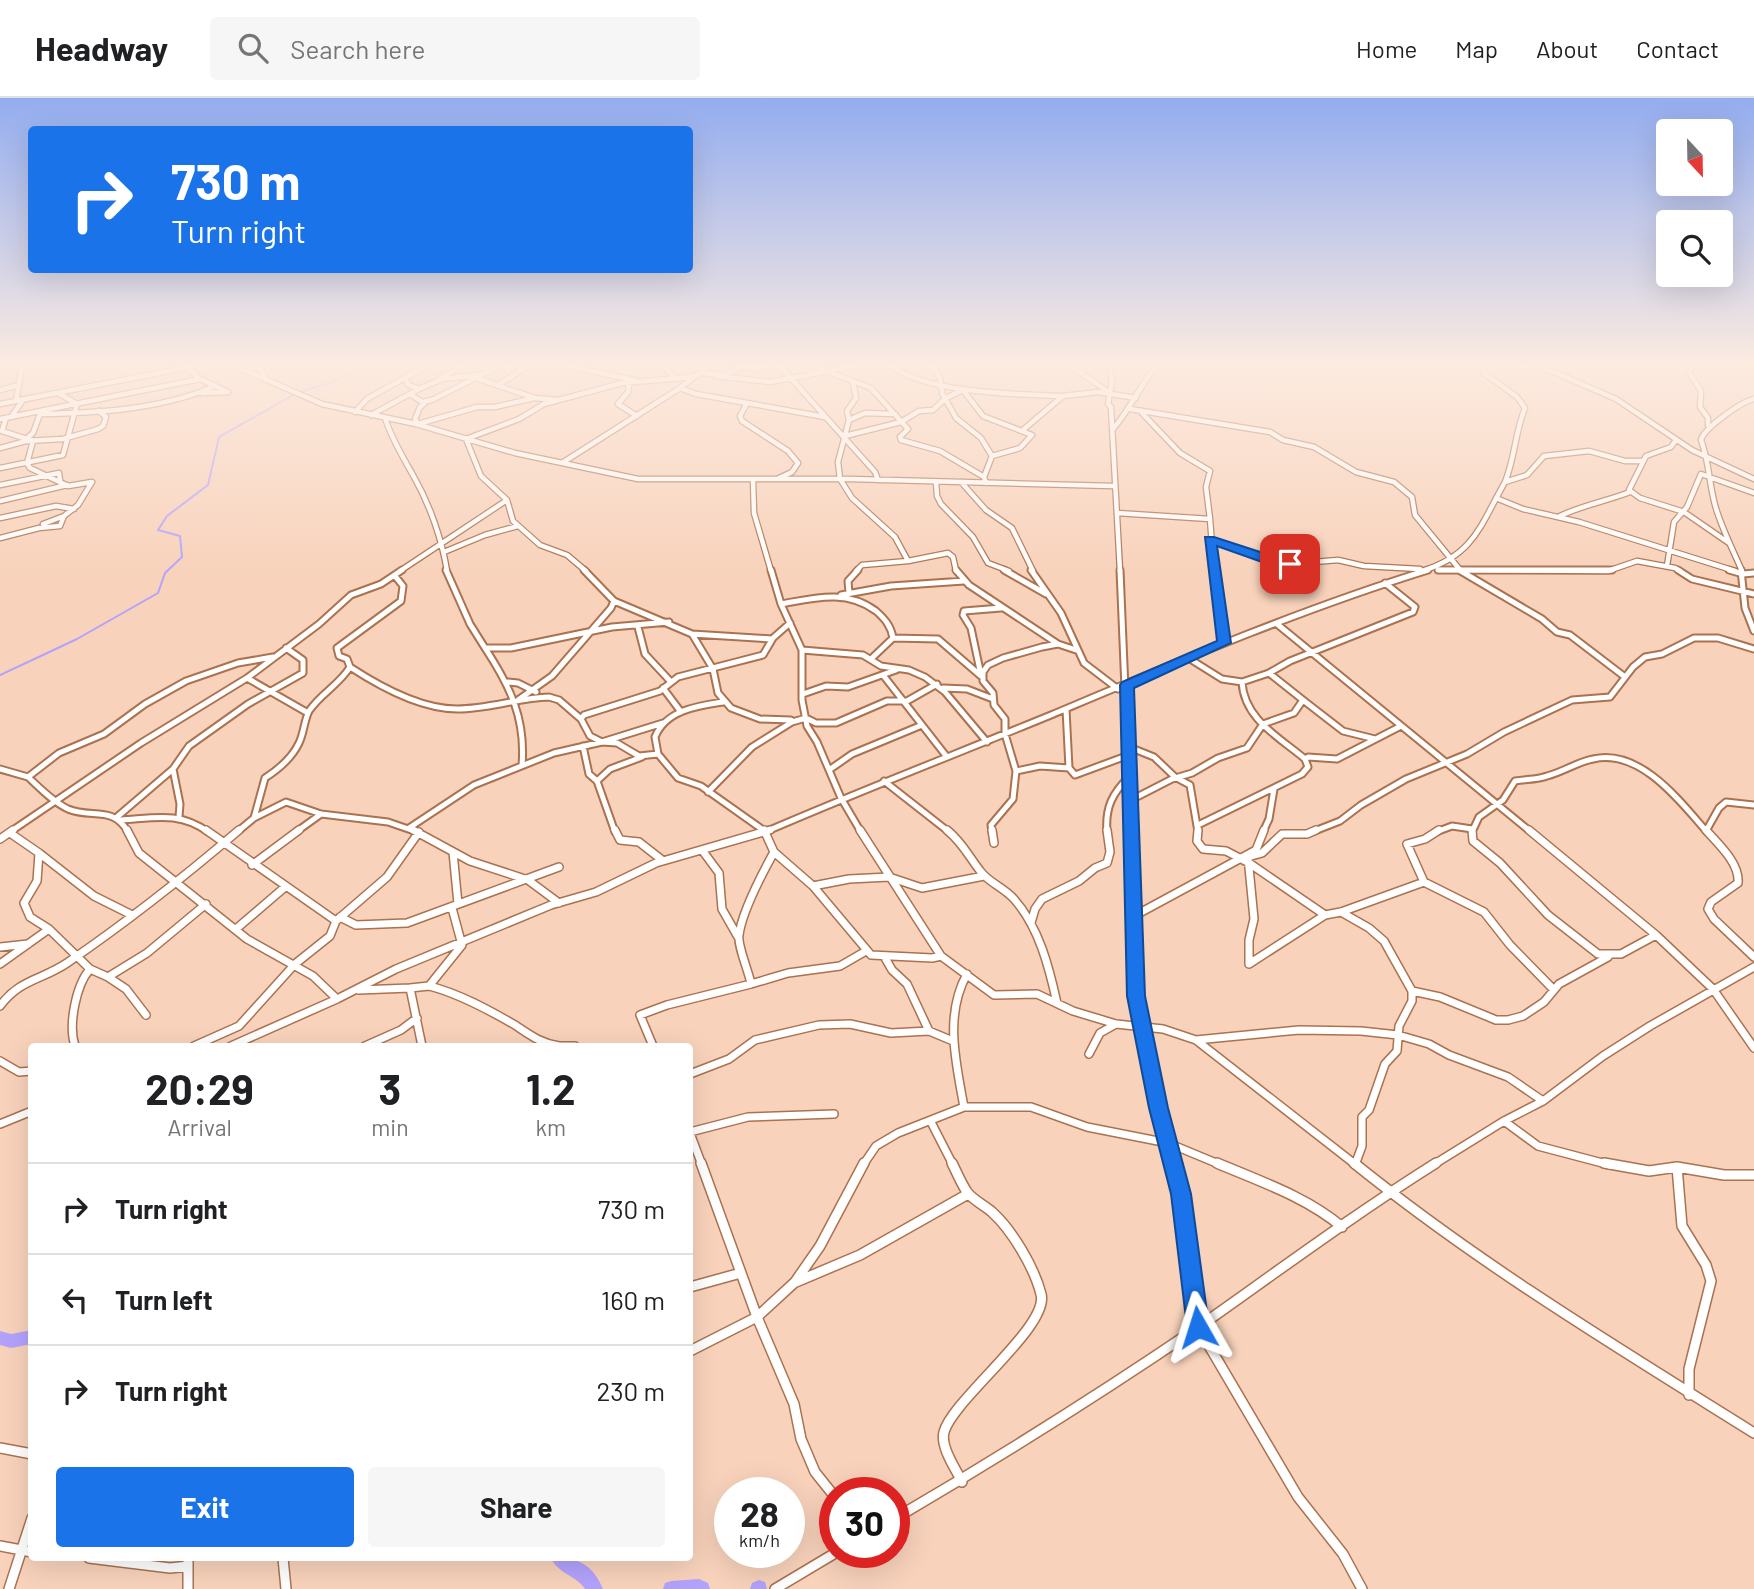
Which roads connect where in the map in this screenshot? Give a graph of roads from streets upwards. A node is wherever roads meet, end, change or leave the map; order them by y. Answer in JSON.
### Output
{"nodes":[{"id":1,"x":19,"y":436,"type":"edge"},
{"id":2,"x":32,"y":436,"type":"edge"},
{"id":3,"x":75,"y":436,"type":"edge"},
{"id":4,"x":391,"y":436,"type":"edge"},
{"id":5,"x":455,"y":436,"type":"edge"},
{"id":6,"x":475,"y":436,"type":"edge"},
{"id":7,"x":606,"y":436,"type":"edge"},
{"id":8,"x":764,"y":436,"type":"edge"},
{"id":9,"x":850,"y":436,"type":"edge"},
{"id":10,"x":901,"y":436,"type":"edge"},
{"id":11,"x":978,"y":436,"type":"edge"},
{"id":12,"x":1031,"y":436,"type":"edge"},
{"id":13,"x":1112,"y":436,"type":"edge"},
{"id":14,"x":1163,"y":436,"type":"edge"},
{"id":15,"x":1276,"y":436,"type":"edge"},
{"id":16,"x":1516,"y":436,"type":"edge"},
{"id":17,"x":1670,"y":436,"type":"edge"},
{"id":18,"x":1703,"y":436,"type":"edge"},
{"id":19,"x":845,"y":437,"type":"junction"},
{"id":20,"x":67,"y":438,"type":"junction"},
{"id":21,"x":31,"y":439,"type":"junction"},
{"id":22,"x":466,"y":439,"type":"junction"},
{"id":23,"x":1676,"y":440,"type":"junction"},
{"id":24,"x":0,"y":448,"type":"edge"},
{"id":25,"x":992,"y":456,"type":"junction"},
{"id":26,"x":1708,"y":459,"type":"junction"},
{"id":27,"x":1642,"y":461,"type":"junction"},
{"id":28,"x":27,"y":463,"type":"junction"},
{"id":29,"x":562,"y":463,"type":"junction"},
{"id":30,"x":0,"y":468,"type":"edge"},
{"id":31,"x":49,"y":475,"type":"junction"},
{"id":32,"x":1708,"y":476,"type":"junction"},
{"id":33,"x":839,"y":479,"type":"junction"},
{"id":34,"x":1754,"y":479,"type":"edge"},
{"id":35,"x":753,"y":480,"type":"junction"},
{"id":36,"x":776,"y":480,"type":"junction"},
{"id":37,"x":878,"y":480,"type":"junction"},
{"id":38,"x":985,"y":480,"type":"junction"},
{"id":39,"x":936,"y":481,"type":"junction"},
{"id":40,"x":961,"y":482,"type":"junction"},
{"id":41,"x":1505,"y":482,"type":"junction"},
{"id":42,"x":0,"y":485,"type":"edge"},
{"id":43,"x":67,"y":485,"type":"junction"},
{"id":44,"x":1113,"y":486,"type":"junction"},
{"id":45,"x":1630,"y":492,"type":"junction"},
{"id":46,"x":1754,"y":492,"type":"edge"},
{"id":47,"x":1496,"y":498,"type":"junction"},
{"id":48,"x":507,"y":500,"type":"junction"},
{"id":49,"x":0,"y":501,"type":"edge"},
{"id":50,"x":74,"y":509,"type":"junction"},
{"id":51,"x":1684,"y":512,"type":"junction"},
{"id":52,"x":1117,"y":513,"type":"junction"},
{"id":53,"x":1558,"y":517,"type":"junction"},
{"id":54,"x":0,"y":518,"type":"edge"},
{"id":55,"x":1210,"y":519,"type":"junction"},
{"id":56,"x":518,"y":526,"type":"junction"},
{"id":57,"x":0,"y":538,"type":"edge"},
{"id":58,"x":1210,"y":539,"type":"junction"},
{"id":59,"x":1729,"y":543,"type":"junction"},
{"id":60,"x":442,"y":545,"type":"junction"},
{"id":61,"x":444,"y":552,"type":"junction"},
{"id":62,"x":1671,"y":552,"type":"junction"},
{"id":63,"x":1452,"y":560,"type":"junction"},
{"id":64,"x":908,"y":561,"type":"junction"},
{"id":65,"x":1667,"y":566,"type":"junction"},
{"id":66,"x":1430,"y":569,"type":"junction"},
{"id":67,"x":1460,"y":571,"type":"junction"},
{"id":68,"x":1754,"y":573,"type":"edge"},
{"id":69,"x":1743,"y":574,"type":"junction"},
{"id":70,"x":395,"y":576,"type":"junction"},
{"id":71,"x":964,"y":581,"type":"junction"},
{"id":72,"x":1385,"y":583,"type":"junction"},
{"id":73,"x":1743,"y":591,"type":"junction"},
{"id":74,"x":849,"y":593,"type":"junction"},
{"id":75,"x":1754,"y":594,"type":"edge"},
{"id":76,"x":1048,"y":595,"type":"junction"},
{"id":77,"x":839,"y":596,"type":"junction"},
{"id":78,"x":614,"y":601,"type":"junction"},
{"id":79,"x":781,"y":604,"type":"junction"},
{"id":80,"x":1001,"y":608,"type":"junction"},
{"id":81,"x":670,"y":622,"type":"junction"},
{"id":82,"x":790,"y":623,"type":"junction"},
{"id":83,"x":1277,"y":624,"type":"junction"},
{"id":84,"x":638,"y":627,"type":"junction"},
{"id":85,"x":596,"y":631,"type":"junction"},
{"id":86,"x":1754,"y":631,"type":"edge"},
{"id":87,"x":692,"y":634,"type":"junction"},
{"id":88,"x":893,"y":638,"type":"junction"},
{"id":89,"x":772,"y":639,"type":"junction"},
{"id":90,"x":1224,"y":643,"type":"junction"},
{"id":91,"x":1058,"y":644,"type":"junction"},
{"id":92,"x":286,"y":648,"type":"junction"},
{"id":93,"x":485,"y":648,"type":"junction"},
{"id":94,"x":1754,"y":649,"type":"edge"},
{"id":95,"x":802,"y":650,"type":"junction"},
{"id":96,"x":1076,"y":650,"type":"junction"},
{"id":97,"x":1314,"y":653,"type":"junction"},
{"id":98,"x":275,"y":656,"type":"junction"},
{"id":99,"x":872,"y":658,"type":"junction"},
{"id":100,"x":1190,"y":659,"type":"junction"},
{"id":101,"x":350,"y":667,"type":"junction"},
{"id":102,"x":712,"y":667,"type":"junction"},
{"id":103,"x":898,"y":669,"type":"junction"},
{"id":104,"x":1269,"y":673,"type":"junction"},
{"id":105,"x":883,"y":675,"type":"junction"},
{"id":106,"x":982,"y":677,"type":"junction"},
{"id":107,"x":1625,"y":677,"type":"junction"},
{"id":108,"x":247,"y":678,"type":"junction"},
{"id":109,"x":671,"y":681,"type":"junction"},
{"id":110,"x":508,"y":682,"type":"junction"},
{"id":111,"x":1242,"y":682,"type":"junction"},
{"id":112,"x":937,"y":684,"type":"junction"},
{"id":113,"x":1127,"y":685,"type":"junction"},
{"id":114,"x":663,"y":688,"type":"junction"},
{"id":115,"x":943,"y":688,"type":"junction"},
{"id":116,"x":1118,"y":689,"type":"junction"},
{"id":117,"x":273,"y":692,"type":"junction"},
{"id":118,"x":536,"y":692,"type":"junction"},
{"id":119,"x":803,"y":694,"type":"junction"},
{"id":120,"x":993,"y":699,"type":"junction"},
{"id":121,"x":1303,"y":700,"type":"junction"},
{"id":122,"x":516,"y":701,"type":"junction"},
{"id":123,"x":723,"y":702,"type":"junction"},
{"id":124,"x":902,"y":702,"type":"junction"},
{"id":125,"x":1066,"y":709,"type":"junction"},
{"id":126,"x":681,"y":712,"type":"junction"},
{"id":127,"x":308,"y":713,"type":"junction"},
{"id":128,"x":806,"y":718,"type":"junction"},
{"id":129,"x":582,"y":719,"type":"junction"},
{"id":130,"x":794,"y":719,"type":"junction"},
{"id":131,"x":664,"y":722,"type":"junction"},
{"id":132,"x":1263,"y":724,"type":"junction"},
{"id":133,"x":922,"y":725,"type":"junction"},
{"id":134,"x":1401,"y":726,"type":"junction"},
{"id":135,"x":1005,"y":734,"type":"junction"},
{"id":136,"x":1375,"y":738,"type":"junction"},
{"id":137,"x":602,"y":742,"type":"junction"},
{"id":138,"x":987,"y":742,"type":"junction"},
{"id":139,"x":583,"y":746,"type":"junction"},
{"id":140,"x":1129,"y":747,"type":"junction"},
{"id":141,"x":659,"y":754,"type":"junction"},
{"id":142,"x":1129,"y":755,"type":"junction"},
{"id":143,"x":643,"y":757,"type":"junction"},
{"id":144,"x":947,"y":757,"type":"junction"},
{"id":145,"x":1306,"y":759,"type":"junction"},
{"id":146,"x":1444,"y":762,"type":"junction"},
{"id":147,"x":522,"y":765,"type":"junction"},
{"id":148,"x":1069,"y":768,"type":"junction"},
{"id":149,"x":0,"y":769,"type":"edge"},
{"id":150,"x":173,"y":769,"type":"junction"},
{"id":151,"x":829,"y":770,"type":"junction"},
{"id":152,"x":1017,"y":771,"type":"junction"},
{"id":153,"x":1130,"y":776,"type":"junction"},
{"id":154,"x":27,"y":777,"type":"junction"},
{"id":155,"x":1175,"y":777,"type":"junction"},
{"id":156,"x":597,"y":781,"type":"junction"},
{"id":157,"x":884,"y":781,"type":"junction"},
{"id":158,"x":1274,"y":789,"type":"junction"},
{"id":159,"x":708,"y":792,"type":"junction"},
{"id":160,"x":841,"y":798,"type":"junction"},
{"id":161,"x":1131,"y":800,"type":"junction"},
{"id":162,"x":55,"y":801,"type":"junction"},
{"id":163,"x":1497,"y":805,"type":"junction"},
{"id":164,"x":1754,"y":805,"type":"edge"},
{"id":165,"x":321,"y":814,"type":"junction"},
{"id":166,"x":179,"y":817,"type":"junction"},
{"id":167,"x":119,"y":818,"type":"junction"},
{"id":168,"x":254,"y":818,"type":"junction"},
{"id":169,"x":1198,"y":825,"type":"junction"},
{"id":170,"x":409,"y":828,"type":"junction"},
{"id":171,"x":1472,"y":829,"type":"junction"},
{"id":172,"x":1706,"y":831,"type":"junction"},
{"id":173,"x":419,"y":832,"type":"junction"},
{"id":174,"x":766,"y":832,"type":"junction"},
{"id":175,"x":4,"y":834,"type":"edge"},
{"id":176,"x":994,"y":843,"type":"dead end"},
{"id":177,"x":223,"y":844,"type":"junction"},
{"id":178,"x":702,"y":850,"type":"junction"},
{"id":179,"x":453,"y":852,"type":"junction"},
{"id":180,"x":774,"y":852,"type":"junction"},
{"id":181,"x":39,"y":853,"type":"junction"},
{"id":182,"x":1247,"y":860,"type":"junction"},
{"id":183,"x":664,"y":861,"type":"junction"},
{"id":184,"x":252,"y":865,"type":"junction"},
{"id":185,"x":559,"y":867,"type":"dead end"},
{"id":186,"x":984,"y":876,"type":"junction"},
{"id":187,"x":889,"y":877,"type":"junction"},
{"id":188,"x":528,"y":880,"type":"junction"},
{"id":189,"x":178,"y":882,"type":"junction"},
{"id":190,"x":1424,"y":882,"type":"junction"},
{"id":191,"x":813,"y":886,"type":"junction"},
{"id":192,"x":285,"y":887,"type":"junction"},
{"id":193,"x":559,"y":903,"type":"junction"},
{"id":194,"x":206,"y":904,"type":"junction"},
{"id":195,"x":455,"y":906,"type":"junction"},
{"id":196,"x":1341,"y":912,"type":"junction"},
{"id":197,"x":132,"y":915,"type":"junction"},
{"id":198,"x":1325,"y":915,"type":"junction"},
{"id":199,"x":1134,"y":916,"type":"junction"},
{"id":200,"x":338,"y":919,"type":"junction"},
{"id":201,"x":1031,"y":923,"type":"junction"},
{"id":202,"x":50,"y":929,"type":"junction"},
{"id":203,"x":236,"y":929,"type":"junction"},
{"id":204,"x":1656,"y":935,"type":"junction"},
{"id":205,"x":738,"y":937,"type":"junction"},
{"id":206,"x":462,"y":942,"type":"junction"},
{"id":207,"x":28,"y":944,"type":"junction"},
{"id":208,"x":0,"y":947,"type":"edge"},
{"id":209,"x":866,"y":951,"type":"junction"},
{"id":210,"x":76,"y":955,"type":"junction"},
{"id":211,"x":884,"y":956,"type":"junction"},
{"id":212,"x":941,"y":956,"type":"junction"},
{"id":213,"x":1608,"y":957,"type":"junction"},
{"id":214,"x":1754,"y":957,"type":"edge"},
{"id":215,"x":0,"y":964,"type":"edge"},
{"id":216,"x":295,"y":964,"type":"junction"},
{"id":217,"x":1754,"y":967,"type":"edge"},
{"id":218,"x":90,"y":969,"type":"junction"},
{"id":219,"x":967,"y":974,"type":"junction"},
{"id":220,"x":108,"y":976,"type":"junction"},
{"id":221,"x":751,"y":984,"type":"junction"},
{"id":222,"x":429,"y":986,"type":"junction"},
{"id":223,"x":410,"y":988,"type":"junction"},
{"id":224,"x":1713,"y":989,"type":"junction"},
{"id":225,"x":357,"y":990,"type":"junction"},
{"id":226,"x":1554,"y":990,"type":"junction"},
{"id":227,"x":1412,"y":991,"type":"junction"},
{"id":228,"x":337,"y":999,"type":"junction"},
{"id":229,"x":1056,"y":1003,"type":"junction"},
{"id":230,"x":0,"y":1006,"type":"edge"},
{"id":231,"x":146,"y":1015,"type":"dead end"},
{"id":232,"x":417,"y":1018,"type":"junction"},
{"id":233,"x":1116,"y":1024,"type":"junction"},
{"id":234,"x":1142,"y":1029,"type":"junction"},
{"id":235,"x":929,"y":1031,"type":"junction"},
{"id":236,"x":1398,"y":1035,"type":"junction"},
{"id":237,"x":1196,"y":1040,"type":"junction"},
{"id":238,"x":953,"y":1041,"type":"junction"},
{"id":239,"x":74,"y":1043,"type":"edge"},
{"id":240,"x":201,"y":1043,"type":"edge"},
{"id":241,"x":238,"y":1043,"type":"edge"},
{"id":242,"x":372,"y":1043,"type":"edge"},
{"id":243,"x":421,"y":1043,"type":"edge"},
{"id":244,"x":541,"y":1043,"type":"edge"},
{"id":245,"x":652,"y":1043,"type":"edge"},
{"id":246,"x":1754,"y":1048,"type":"edge"},
{"id":247,"x":1088,"y":1055,"type":"dead end"},
{"id":248,"x":0,"y":1061,"type":"edge"},
{"id":249,"x":28,"y":1071,"type":"edge"},
{"id":250,"x":693,"y":1073,"type":"edge"},
{"id":251,"x":1543,"y":1101,"type":"junction"},
{"id":252,"x":964,"y":1107,"type":"junction"},
{"id":253,"x":28,"y":1113,"type":"edge"},
{"id":254,"x":834,"y":1114,"type":"dead end"},
{"id":255,"x":1504,"y":1121,"type":"junction"},
{"id":256,"x":931,"y":1122,"type":"junction"},
{"id":257,"x":0,"y":1124,"type":"edge"},
{"id":258,"x":693,"y":1132,"type":"edge"},
{"id":259,"x":693,"y":1141,"type":"edge"},
{"id":260,"x":1168,"y":1143,"type":"junction"},
{"id":261,"x":1355,"y":1165,"type":"junction"},
{"id":262,"x":1677,"y":1167,"type":"junction"},
{"id":263,"x":1754,"y":1175,"type":"edge"},
{"id":264,"x":1390,"y":1192,"type":"junction"},
{"id":265,"x":968,"y":1194,"type":"junction"},
{"id":266,"x":1342,"y":1227,"type":"junction"},
{"id":267,"x":741,"y":1273,"type":"junction"},
{"id":268,"x":795,"y":1282,"type":"junction"},
{"id":269,"x":693,"y":1286,"type":"edge"},
{"id":270,"x":757,"y":1317,"type":"junction"},
{"id":271,"x":1198,"y":1327,"type":"junction"},
{"id":272,"x":693,"y":1349,"type":"edge"},
{"id":273,"x":1689,"y":1395,"type":"junction"},
{"id":274,"x":1754,"y":1433,"type":"edge"},
{"id":275,"x":0,"y":1448,"type":"edge"},
{"id":276,"x":28,"y":1453,"type":"edge"},
{"id":277,"x":819,"y":1477,"type":"edge"},
{"id":278,"x":962,"y":1482,"type":"junction"},
{"id":279,"x":910,"y":1510,"type":"edge"},
{"id":280,"x":28,"y":1529,"type":"edge"},
{"id":281,"x":0,"y":1546,"type":"edge"},
{"id":282,"x":20,"y":1551,"type":"junction"},
{"id":283,"x":28,"y":1552,"type":"edge"},
{"id":284,"x":113,"y":1561,"type":"edge"},
{"id":285,"x":283,"y":1561,"type":"edge"},
{"id":286,"x":188,"y":1562,"type":"edge"},
{"id":287,"x":819,"y":1563,"type":"edge"},
{"id":288,"x":9,"y":1589,"type":"edge"},
{"id":289,"x":188,"y":1589,"type":"edge"},
{"id":290,"x":286,"y":1589,"type":"edge"},
{"id":291,"x":775,"y":1589,"type":"edge"},
{"id":292,"x":1362,"y":1589,"type":"edge"}],
"edges":[{"from":1,"to":21,"type":"street"},
{"from":2,"to":21,"type":"street"},
{"from":3,"to":20,"type":"street"},
{"from":4,"to":60,"type":"street"},
{"from":5,"to":22,"type":"street"},
{"from":6,"to":22,"type":"street"},
{"from":7,"to":29,"type":"street"},
{"from":8,"to":36,"type":"street"},
{"from":9,"to":19,"type":"street"},
{"from":10,"to":38,"type":"street"},
{"from":11,"to":25,"type":"street"},
{"from":12,"to":25,"type":"street"},
{"from":13,"to":44,"type":"street"},
{"from":14,"to":55,"type":"street"},
{"from":15,"to":63,"type":"street"},
{"from":16,"to":41,"type":"street"},
{"from":17,"to":23,"type":"street"},
{"from":18,"to":26,"type":"street"},
{"from":19,"to":33,"type":"street"},
{"from":19,"to":37,"type":"street"},
{"from":20,"to":21,"type":"street"},
{"from":20,"to":28,"type":"street"},
{"from":21,"to":24,"type":"street"},
{"from":21,"to":28,"type":"street"},
{"from":22,"to":29,"type":"street"},
{"from":22,"to":48,"type":"street"},
{"from":23,"to":26,"type":"street"},
{"from":23,"to":27,"type":"street"},
{"from":25,"to":38,"type":"street"},
{"from":26,"to":32,"type":"street"},
{"from":26,"to":34,"type":"street"},
{"from":27,"to":41,"type":"street"},
{"from":27,"to":45,"type":"street"},
{"from":28,"to":30,"type":"street"},
{"from":28,"to":31,"type":"street"},
{"from":29,"to":35,"type":"street"},
{"from":31,"to":42,"type":"street"},
{"from":31,"to":43,"type":"street"},
{"from":32,"to":46,"type":"street"},
{"from":32,"to":51,"type":"street"},
{"from":32,"to":59,"type":"street"},
{"from":33,"to":36,"type":"street"},
{"from":33,"to":37,"type":"street"},
{"from":33,"to":64,"type":"street"},
{"from":35,"to":36,"type":"street"},
{"from":35,"to":79,"type":"street"},
{"from":37,"to":39,"type":"street"},
{"from":38,"to":40,"type":"street"},
{"from":38,"to":44,"type":"street"},
{"from":39,"to":40,"type":"street"},
{"from":39,"to":76,"type":"street"},
{"from":40,"to":76,"type":"street"},
{"from":41,"to":47,"type":"street"},
{"from":43,"to":49,"type":"street"},
{"from":43,"to":50,"type":"street"},
{"from":44,"to":52,"type":"street"},
{"from":45,"to":51,"type":"street"},
{"from":45,"to":53,"type":"street"},
{"from":47,"to":53,"type":"street"},
{"from":47,"to":63,"type":"street"},
{"from":48,"to":56,"type":"street"},
{"from":48,"to":60,"type":"street"},
{"from":50,"to":54,"type":"street"},
{"from":50,"to":57,"type":"street"},
{"from":51,"to":59,"type":"street"},
{"from":51,"to":62,"type":"street"},
{"from":52,"to":55,"type":"street"},
{"from":52,"to":113,"type":"street"},
{"from":53,"to":62,"type":"street"},
{"from":55,"to":58,"type":"street"},
{"from":56,"to":61,"type":"street"},
{"from":56,"to":78,"type":"street"},
{"from":58,"to":66,"type":"street"},
{"from":58,"to":90,"type":"street"},
{"from":59,"to":69,"type":"street"},
{"from":60,"to":61,"type":"street"},
{"from":60,"to":70,"type":"street"},
{"from":61,"to":93,"type":"street"},
{"from":62,"to":65,"type":"street"},
{"from":62,"to":69,"type":"street"},
{"from":63,"to":66,"type":"street"},
{"from":63,"to":67,"type":"street"},
{"from":64,"to":71,"type":"street"},
{"from":64,"to":74,"type":"street"},
{"from":65,"to":67,"type":"street"},
{"from":65,"to":73,"type":"street"},
{"from":66,"to":67,"type":"street"},
{"from":66,"to":72,"type":"street"},
{"from":67,"to":107,"type":"street"},
{"from":68,"to":69,"type":"street"},
{"from":69,"to":73,"type":"street"},
{"from":70,"to":92,"type":"street"},
{"from":70,"to":101,"type":"street"},
{"from":71,"to":74,"type":"street"},
{"from":71,"to":80,"type":"street"},
{"from":72,"to":83,"type":"street"},
{"from":72,"to":97,"type":"street"},
{"from":73,"to":75,"type":"street"},
{"from":73,"to":86,"type":"street"},
{"from":74,"to":77,"type":"street"},
{"from":76,"to":96,"type":"street"},
{"from":77,"to":79,"type":"street"},
{"from":77,"to":88,"type":"street"},
{"from":78,"to":81,"type":"street"},
{"from":78,"to":85,"type":"street"},
{"from":79,"to":82,"type":"street"},
{"from":80,"to":91,"type":"street"},
{"from":80,"to":106,"type":"street"},
{"from":81,"to":84,"type":"street"},
{"from":81,"to":87,"type":"street"},
{"from":82,"to":89,"type":"street"},
{"from":82,"to":95,"type":"street"},
{"from":83,"to":90,"type":"street"},
{"from":83,"to":97,"type":"street"},
{"from":84,"to":85,"type":"street"},
{"from":84,"to":109,"type":"street"},
{"from":85,"to":93,"type":"street"},
{"from":85,"to":118,"type":"street"},
{"from":87,"to":89,"type":"street"},
{"from":87,"to":102,"type":"street"},
{"from":88,"to":99,"type":"street"},
{"from":88,"to":106,"type":"street"},
{"from":89,"to":102,"type":"street"},
{"from":90,"to":100,"type":"street"},
{"from":91,"to":96,"type":"street"},
{"from":91,"to":106,"type":"street"},
{"from":92,"to":98,"type":"street"},
{"from":92,"to":117,"type":"street"},
{"from":93,"to":110,"type":"street"},
{"from":94,"to":107,"type":"street"},
{"from":95,"to":99,"type":"street"},
{"from":95,"to":119,"type":"street"},
{"from":96,"to":116,"type":"street"},
{"from":97,"to":104,"type":"street"},
{"from":97,"to":134,"type":"street"},
{"from":98,"to":108,"type":"street"},
{"from":98,"to":154,"type":"street"},
{"from":99,"to":103,"type":"street"},
{"from":100,"to":111,"type":"street"},
{"from":100,"to":113,"type":"street"},
{"from":101,"to":122,"type":"street"},
{"from":101,"to":127,"type":"street"},
{"from":102,"to":109,"type":"street"},
{"from":102,"to":123,"type":"street"},
{"from":103,"to":105,"type":"street"},
{"from":103,"to":112,"type":"street"},
{"from":104,"to":111,"type":"street"},
{"from":104,"to":121,"type":"street"},
{"from":105,"to":119,"type":"street"},
{"from":105,"to":124,"type":"street"},
{"from":106,"to":120,"type":"street"},
{"from":107,"to":146,"type":"street"},
{"from":108,"to":117,"type":"street"},
{"from":108,"to":162,"type":"street"},
{"from":109,"to":114,"type":"street"},
{"from":110,"to":118,"type":"street"},
{"from":110,"to":122,"type":"street"},
{"from":111,"to":132,"type":"street"},
{"from":112,"to":115,"type":"street"},
{"from":112,"to":124,"type":"street"},
{"from":113,"to":116,"type":"street"},
{"from":113,"to":140,"type":"street"},
{"from":114,"to":126,"type":"street"},
{"from":114,"to":129,"type":"street"},
{"from":115,"to":120,"type":"street"},
{"from":115,"to":138,"type":"street"},
{"from":116,"to":125,"type":"street"},
{"from":117,"to":127,"type":"street"},
{"from":117,"to":150,"type":"street"},
{"from":118,"to":122,"type":"street"},
{"from":119,"to":128,"type":"street"},
{"from":120,"to":135,"type":"street"},
{"from":121,"to":132,"type":"street"},
{"from":121,"to":136,"type":"street"},
{"from":122,"to":129,"type":"street"},
{"from":122,"to":147,"type":"street"},
{"from":123,"to":126,"type":"street"},
{"from":123,"to":130,"type":"street"},
{"from":124,"to":128,"type":"street"},
{"from":124,"to":133,"type":"street"},
{"from":125,"to":135,"type":"street"},
{"from":125,"to":148,"type":"street"},
{"from":126,"to":131,"type":"street"},
{"from":127,"to":168,"type":"street"},
{"from":128,"to":130,"type":"street"},
{"from":128,"to":151,"type":"street"},
{"from":129,"to":137,"type":"street"},
{"from":130,"to":159,"type":"street"},
{"from":131,"to":137,"type":"street"},
{"from":131,"to":141,"type":"street"},
{"from":132,"to":145,"type":"street"},
{"from":132,"to":155,"type":"street"},
{"from":133,"to":144,"type":"street"},
{"from":133,"to":151,"type":"street"},
{"from":134,"to":136,"type":"street"},
{"from":134,"to":146,"type":"street"},
{"from":135,"to":138,"type":"street"},
{"from":135,"to":152,"type":"street"},
{"from":136,"to":145,"type":"street"},
{"from":137,"to":139,"type":"street"},
{"from":137,"to":143,"type":"street"},
{"from":138,"to":144,"type":"street"},
{"from":139,"to":147,"type":"street"},
{"from":139,"to":156,"type":"street"},
{"from":140,"to":142,"type":"street"},
{"from":140,"to":155,"type":"street"},
{"from":141,"to":143,"type":"street"},
{"from":141,"to":159,"type":"street"},
{"from":142,"to":148,"type":"street"},
{"from":142,"to":153,"type":"street"},
{"from":143,"to":156,"type":"street"},
{"from":144,"to":157,"type":"street"},
{"from":145,"to":158,"type":"street"},
{"from":146,"to":163,"type":"street"},
{"from":146,"to":182,"type":"street"},
{"from":147,"to":170,"type":"street"},
{"from":148,"to":152,"type":"street"},
{"from":149,"to":154,"type":"street"},
{"from":150,"to":166,"type":"street"},
{"from":150,"to":167,"type":"street"},
{"from":151,"to":160,"type":"street"},
{"from":152,"to":176,"type":"street"},
{"from":153,"to":161,"type":"street"},
{"from":153,"to":201,"type":"street"},
{"from":154,"to":162,"type":"street"},
{"from":155,"to":161,"type":"street"},
{"from":155,"to":169,"type":"street"},
{"from":156,"to":183,"type":"street"},
{"from":157,"to":160,"type":"street"},
{"from":157,"to":186,"type":"street"},
{"from":158,"to":169,"type":"street"},
{"from":158,"to":182,"type":"street"},
{"from":159,"to":174,"type":"street"},
{"from":160,"to":174,"type":"street"},
{"from":160,"to":187,"type":"street"},
{"from":161,"to":199,"type":"street"},
{"from":162,"to":167,"type":"street"},
{"from":162,"to":175,"type":"street"},
{"from":163,"to":171,"type":"street"},
{"from":163,"to":172,"type":"street"},
{"from":163,"to":204,"type":"street"},
{"from":164,"to":172,"type":"street"},
{"from":165,"to":168,"type":"street"},
{"from":165,"to":170,"type":"street"},
{"from":165,"to":184,"type":"street"},
{"from":166,"to":167,"type":"street"},
{"from":166,"to":177,"type":"street"},
{"from":167,"to":189,"type":"street"},
{"from":168,"to":177,"type":"street"},
{"from":169,"to":182,"type":"street"},
{"from":170,"to":173,"type":"street"},
{"from":171,"to":190,"type":"street"},
{"from":171,"to":213,"type":"street"},
{"from":172,"to":214,"type":"street"},
{"from":173,"to":179,"type":"street"},
{"from":173,"to":200,"type":"street"},
{"from":174,"to":178,"type":"street"},
{"from":174,"to":180,"type":"street"},
{"from":175,"to":181,"type":"street"},
{"from":177,"to":184,"type":"street"},
{"from":177,"to":189,"type":"street"},
{"from":178,"to":183,"type":"street"},
{"from":178,"to":205,"type":"street"},
{"from":179,"to":188,"type":"street"},
{"from":179,"to":195,"type":"street"},
{"from":180,"to":191,"type":"street"},
{"from":180,"to":205,"type":"street"},
{"from":181,"to":197,"type":"street"},
{"from":181,"to":202,"type":"street"},
{"from":182,"to":198,"type":"street"},
{"from":182,"to":198,"type":"street"},
{"from":182,"to":199,"type":"street"},
{"from":183,"to":193,"type":"street"},
{"from":184,"to":192,"type":"street"},
{"from":185,"to":188,"type":"street"},
{"from":186,"to":187,"type":"street"},
{"from":186,"to":201,"type":"street"},
{"from":187,"to":191,"type":"street"},
{"from":187,"to":212,"type":"street"},
{"from":188,"to":193,"type":"street"},
{"from":188,"to":195,"type":"street"},
{"from":189,"to":194,"type":"street"},
{"from":189,"to":197,"type":"street"},
{"from":190,"to":196,"type":"street"},
{"from":190,"to":226,"type":"street"},
{"from":191,"to":209,"type":"street"},
{"from":192,"to":200,"type":"street"},
{"from":192,"to":203,"type":"street"},
{"from":193,"to":206,"type":"street"},
{"from":194,"to":203,"type":"street"},
{"from":194,"to":220,"type":"street"},
{"from":195,"to":200,"type":"street"},
{"from":195,"to":206,"type":"street"},
{"from":196,"to":198,"type":"street"},
{"from":196,"to":227,"type":"street"},
{"from":197,"to":210,"type":"street"},
{"from":199,"to":234,"type":"street"},
{"from":200,"to":216,"type":"street"},
{"from":201,"to":229,"type":"street"},
{"from":202,"to":207,"type":"street"},
{"from":202,"to":210,"type":"street"},
{"from":203,"to":216,"type":"street"},
{"from":204,"to":213,"type":"street"},
{"from":204,"to":224,"type":"street"},
{"from":205,"to":221,"type":"street"},
{"from":206,"to":222,"type":"street"},
{"from":206,"to":225,"type":"street"},
{"from":207,"to":208,"type":"street"},
{"from":207,"to":215,"type":"street"},
{"from":209,"to":211,"type":"street"},
{"from":209,"to":221,"type":"street"},
{"from":210,"to":218,"type":"street"},
{"from":210,"to":230,"type":"street"},
{"from":211,"to":212,"type":"street"},
{"from":211,"to":235,"type":"street"},
{"from":212,"to":219,"type":"street"},
{"from":213,"to":226,"type":"street"},
{"from":216,"to":228,"type":"street"},
{"from":216,"to":240,"type":"street"},
{"from":217,"to":224,"type":"street"},
{"from":218,"to":220,"type":"street"},
{"from":218,"to":239,"type":"street"},
{"from":219,"to":229,"type":"street"},
{"from":219,"to":238,"type":"street"},
{"from":220,"to":231,"type":"street"},
{"from":221,"to":245,"type":"street"},
{"from":222,"to":223,"type":"street"},
{"from":222,"to":244,"type":"street"},
{"from":223,"to":225,"type":"street"},
{"from":223,"to":232,"type":"street"},
{"from":224,"to":246,"type":"street"},
{"from":224,"to":251,"type":"street"},
{"from":225,"to":228,"type":"street"},
{"from":226,"to":227,"type":"street"},
{"from":227,"to":236,"type":"street"},
{"from":228,"to":241,"type":"street"},
{"from":229,"to":233,"type":"street"},
{"from":232,"to":242,"type":"street"},
{"from":232,"to":243,"type":"street"},
{"from":233,"to":234,"type":"street"},
{"from":233,"to":247,"type":"street"},
{"from":234,"to":237,"type":"street"},
{"from":234,"to":260,"type":"street"},
{"from":235,"to":238,"type":"street"},
{"from":235,"to":250,"type":"street"},
{"from":236,"to":237,"type":"street"},
{"from":236,"to":251,"type":"street"},
{"from":236,"to":261,"type":"street"},
{"from":237,"to":261,"type":"street"},
{"from":238,"to":252,"type":"street"},
{"from":248,"to":249,"type":"street"},
{"from":251,"to":255,"type":"street"},
{"from":252,"to":256,"type":"street"},
{"from":252,"to":260,"type":"street"},
{"from":253,"to":257,"type":"street"},
{"from":254,"to":258,"type":"street"},
{"from":255,"to":262,"type":"street"},
{"from":255,"to":264,"type":"street"},
{"from":256,"to":265,"type":"street"},
{"from":256,"to":268,"type":"street"},
{"from":259,"to":267,"type":"street"},
{"from":260,"to":266,"type":"street"},
{"from":260,"to":271,"type":"street"},
{"from":261,"to":264,"type":"street"},
{"from":262,"to":263,"type":"street"},
{"from":262,"to":273,"type":"street"},
{"from":264,"to":266,"type":"street"},
{"from":264,"to":273,"type":"street"},
{"from":265,"to":268,"type":"street"},
{"from":265,"to":278,"type":"street"},
{"from":266,"to":271,"type":"street"},
{"from":267,"to":269,"type":"street"},
{"from":267,"to":270,"type":"street"},
{"from":268,"to":270,"type":"street"},
{"from":270,"to":272,"type":"street"},
{"from":270,"to":277,"type":"street"},
{"from":271,"to":278,"type":"street"},
{"from":271,"to":292,"type":"street"},
{"from":273,"to":274,"type":"street"},
{"from":275,"to":276,"type":"street"},
{"from":278,"to":279,"type":"street"},
{"from":280,"to":282,"type":"street"},
{"from":281,"to":282,"type":"street"},
{"from":282,"to":283,"type":"street"},
{"from":282,"to":288,"type":"street"},
{"from":284,"to":286,"type":"street"},
{"from":285,"to":290,"type":"street"},
{"from":286,"to":289,"type":"street"},
{"from":287,"to":291,"type":"street"}]}
